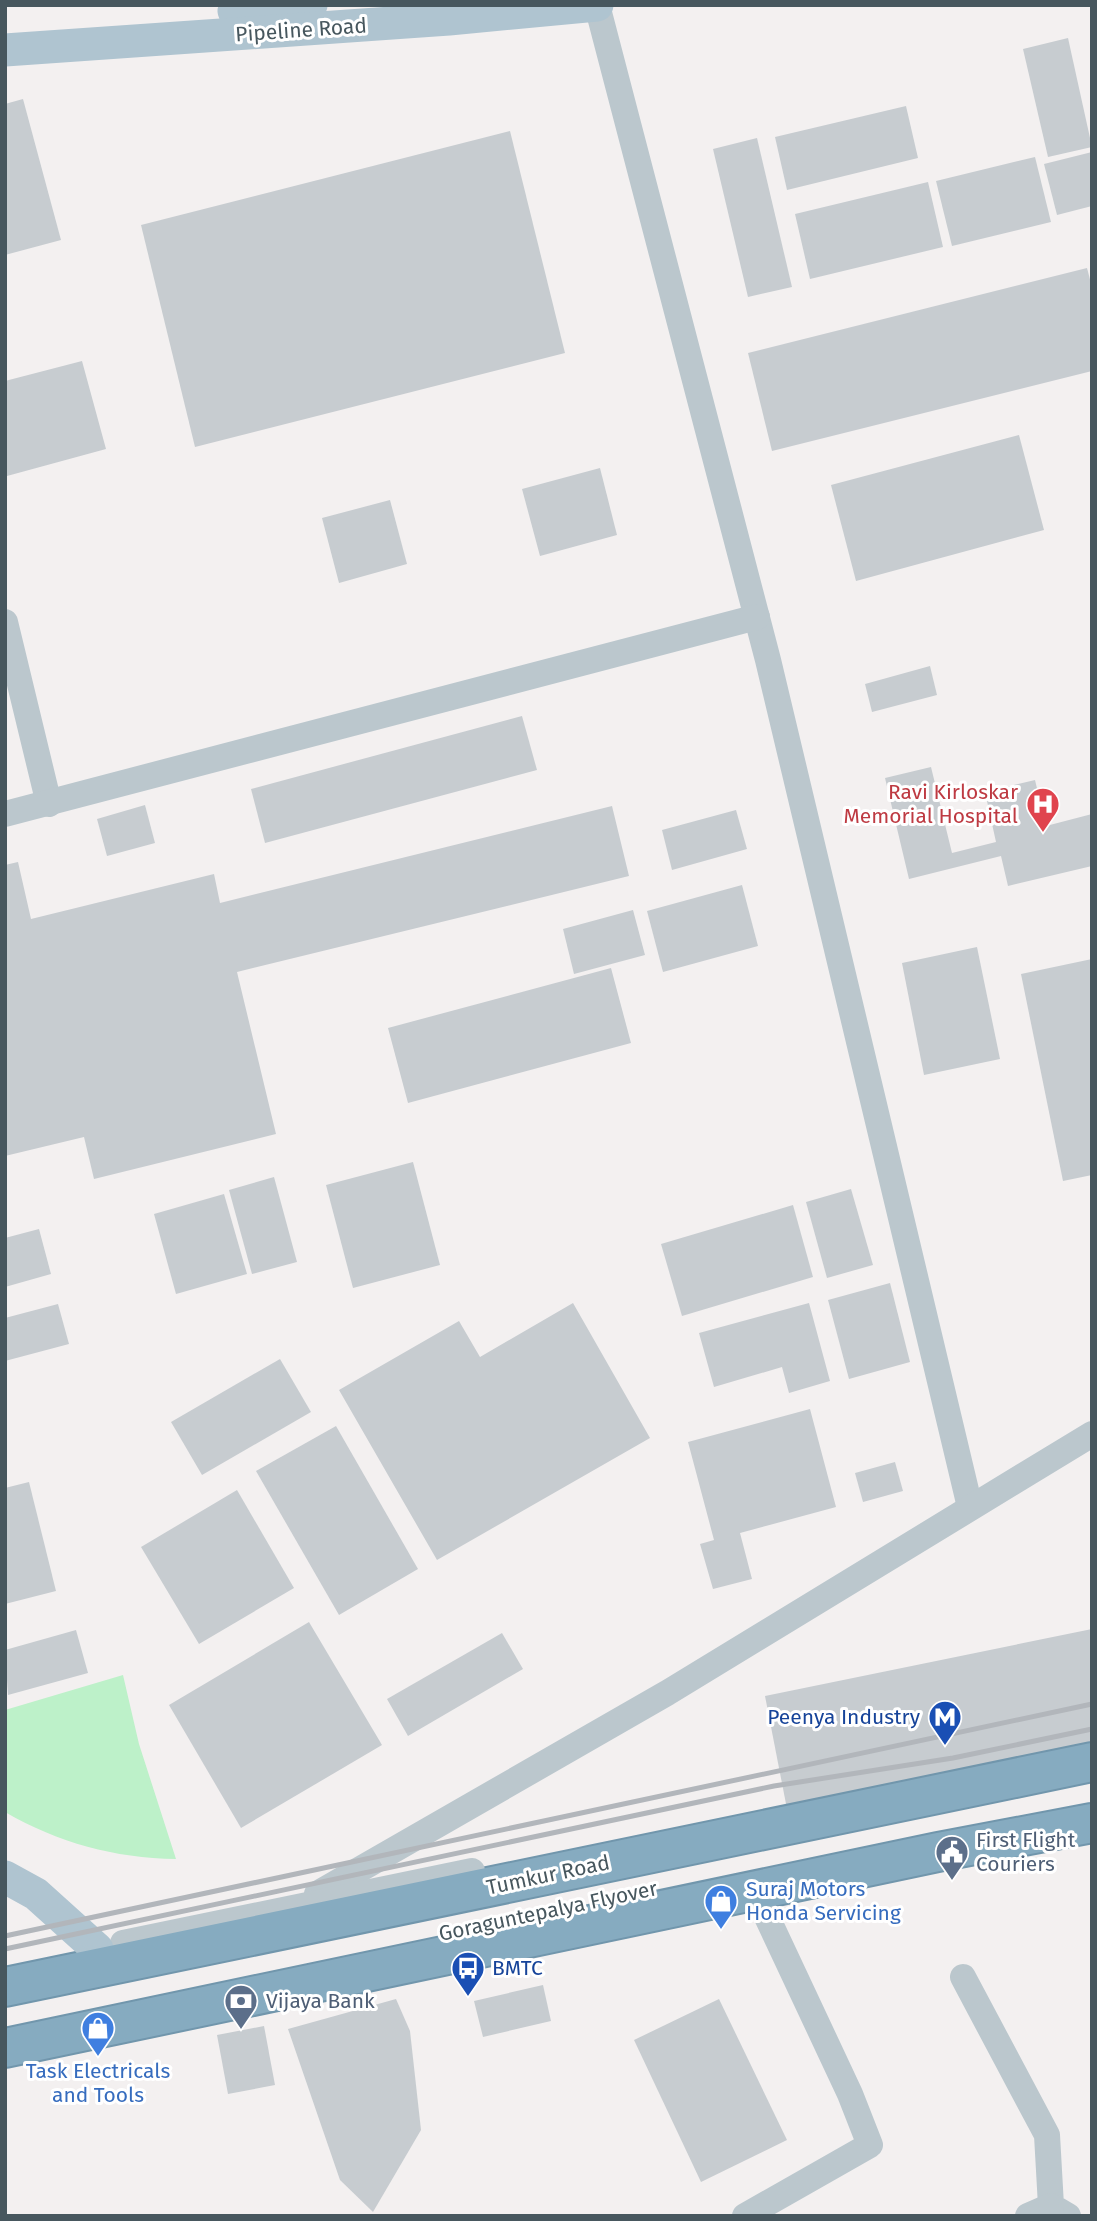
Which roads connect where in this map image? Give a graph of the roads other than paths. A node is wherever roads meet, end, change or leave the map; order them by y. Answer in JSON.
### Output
{"nodes":[{"id":1,"x":311,"y":5,"type":"edge"},
{"id":2,"x":597,"y":5,"type":"edge"},
{"id":3,"x":202,"y":25,"type":"junction"},
{"id":4,"x":5,"y":29,"type":"edge"},
{"id":5,"x":5,"y":51,"type":"edge"},
{"id":6,"x":757,"y":617,"type":"junction"},
{"id":7,"x":5,"y":622,"type":"edge"},
{"id":8,"x":49,"y":804,"type":"junction"},
{"id":9,"x":5,"y":814,"type":"edge"},
{"id":10,"x":1092,"y":1434,"type":"edge"},
{"id":11,"x":970,"y":1507,"type":"junction"},
{"id":12,"x":1092,"y":1748,"type":"edge"},
{"id":13,"x":1092,"y":1762,"type":"edge"},
{"id":14,"x":1092,"y":1779,"type":"edge"},
{"id":15,"x":1092,"y":1800,"type":"edge"},
{"id":16,"x":1092,"y":1823,"type":"edge"},
{"id":17,"x":1092,"y":1836,"type":"edge"},
{"id":18,"x":5,"y":1877,"type":"edge"},
{"id":19,"x":760,"y":1902,"type":"junction"},
{"id":20,"x":299,"y":1905,"type":"junction"},
{"id":21,"x":97,"y":1949,"type":"junction"},
{"id":22,"x":5,"y":1967,"type":"edge"},
{"id":23,"x":962,"y":1977,"type":"dead end"},
{"id":24,"x":5,"y":1987,"type":"edge"},
{"id":25,"x":5,"y":2002,"type":"edge"},
{"id":26,"x":5,"y":2025,"type":"edge"},
{"id":27,"x":5,"y":2048,"type":"edge"},
{"id":28,"x":5,"y":2059,"type":"edge"},
{"id":29,"x":1049,"y":2212,"type":"edge"},
{"id":30,"x":745,"y":2216,"type":"edge"}],
"edges":[{"from":1,"to":3,"type":"main road","name":"Pipeline Road"},
{"from":2,"to":3,"type":"main road","name":"Pipeline Road"},
{"from":2,"to":6,"type":"street"},
{"from":3,"to":4,"type":"main road","name":"Pipeline Road"},
{"from":3,"to":5,"type":"main road","name":"Pipeline Road"},
{"from":6,"to":8,"type":"street"},
{"from":6,"to":11,"type":"street"},
{"from":7,"to":8,"type":"street"},
{"from":8,"to":9,"type":"street"},
{"from":10,"to":11,"type":"street"},
{"from":11,"to":20,"type":"street"},
{"from":12,"to":20,"type":"street"},
{"from":13,"to":24,"type":"highway","name":"Tumkur Road"},
{"from":14,"to":25,"type":"highway","name":"Goraguntepalya Flyover"},
{"from":15,"to":26,"type":"highway","name":"Goraguntepalya Flyover"},
{"from":16,"to":27,"type":"highway"},
{"from":17,"to":19,"type":"street"},
{"from":18,"to":21,"type":"main road"},
{"from":19,"to":28,"type":"street"},
{"from":19,"to":30,"type":"street"},
{"from":20,"to":21,"type":"street"},
{"from":21,"to":22,"type":"street"},
{"from":23,"to":29,"type":"street"}]}
